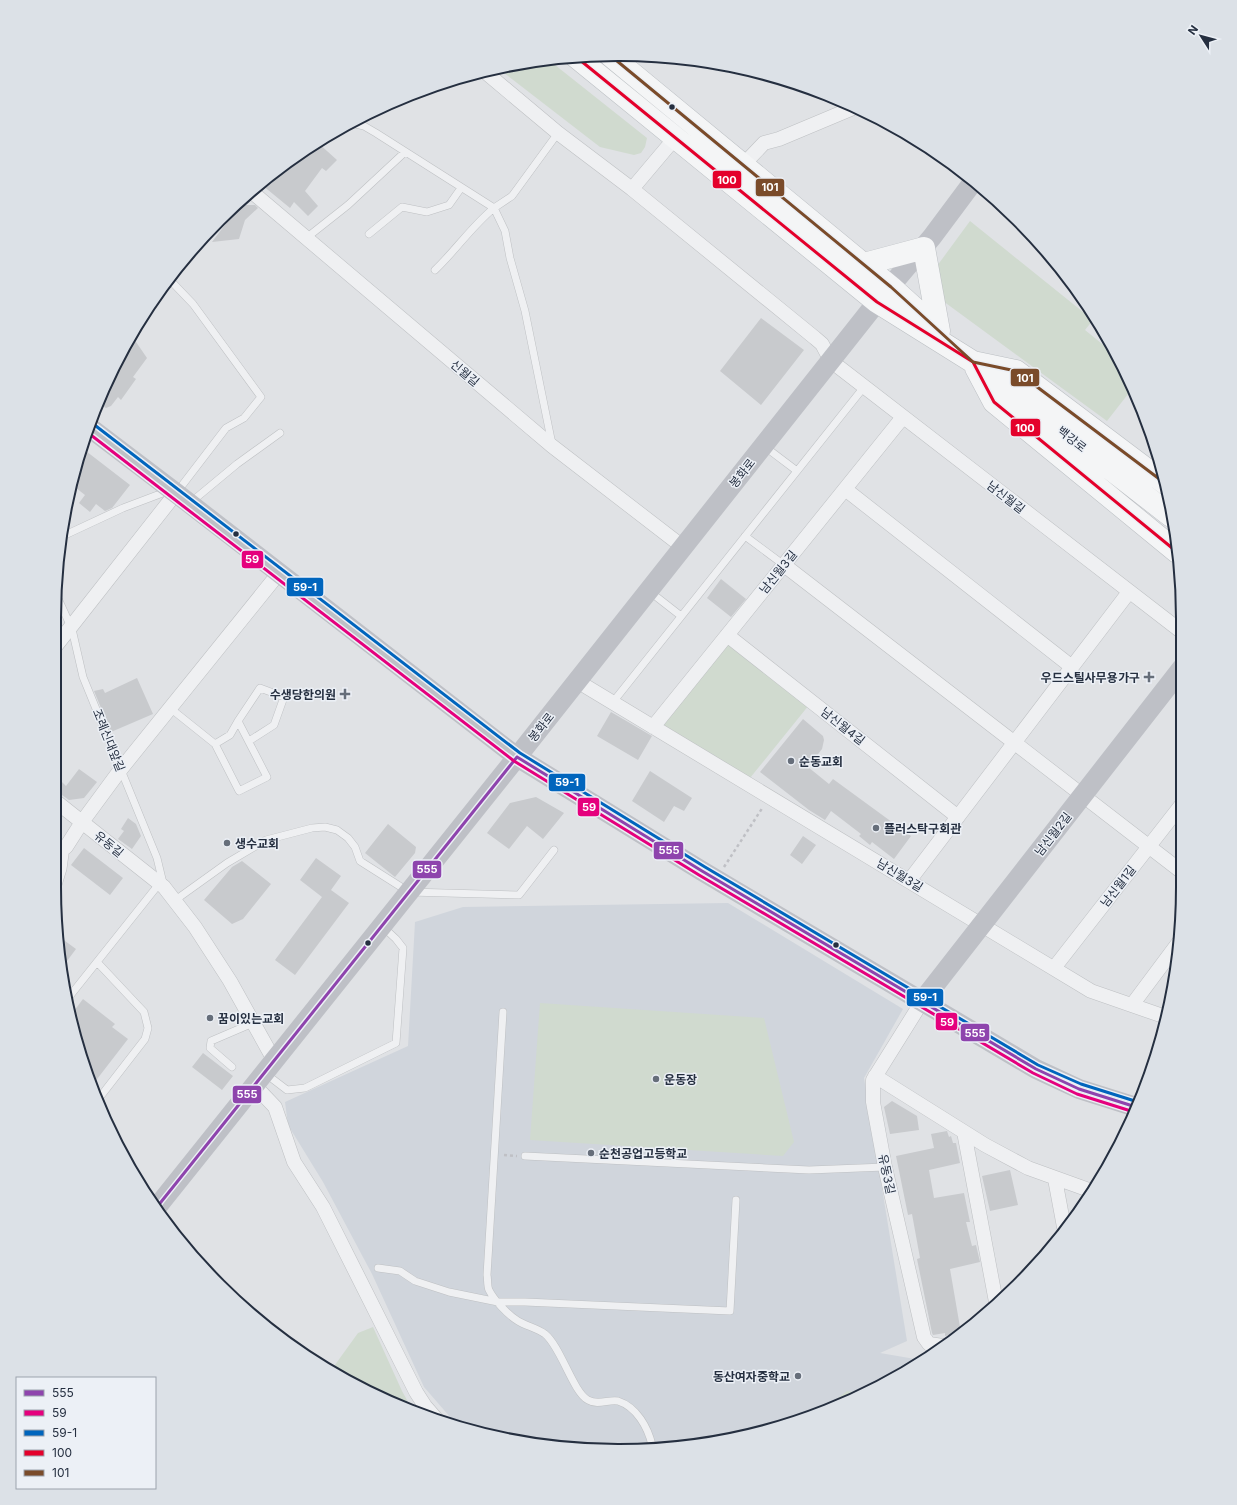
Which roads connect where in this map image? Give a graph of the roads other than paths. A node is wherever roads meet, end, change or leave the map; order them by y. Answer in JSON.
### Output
{"nodes":[{"id":1,"x":617,"y":61,"type":"edge"},
{"id":2,"x":582,"y":62,"type":"edge"},
{"id":3,"x":490,"y":76,"type":"edge"},
{"id":4,"x":848,"y":110,"type":"edge"},
{"id":5,"x":360,"y":125,"type":"edge"},
{"id":6,"x":558,"y":133,"type":"junction"},
{"id":7,"x":675,"y":138,"type":"junction"},
{"id":8,"x":405,"y":152,"type":"junction"},
{"id":9,"x":744,"y":164,"type":"junction"},
{"id":10,"x":971,"y":186,"type":"edge"},
{"id":11,"x":461,"y":188,"type":"junction"},
{"id":12,"x":632,"y":189,"type":"junction"},
{"id":13,"x":256,"y":195,"type":"edge"},
{"id":14,"x":494,"y":208,"type":"junction"},
{"id":15,"x":369,"y":234,"type":"dead end"},
{"id":16,"x":305,"y":239,"type":"junction"},
{"id":17,"x":924,"y":248,"type":"junction"},
{"id":18,"x":864,"y":264,"type":"junction"},
{"id":19,"x":435,"y":270,"type":"dead end"},
{"id":20,"x":173,"y":283,"type":"edge"},
{"id":21,"x":884,"y":294,"type":"junction"},
{"id":22,"x":939,"y":331,"type":"junction"},
{"id":23,"x":831,"y":361,"type":"junction"},
{"id":24,"x":973,"y":362,"type":"junction"},
{"id":25,"x":864,"y":387,"type":"junction"},
{"id":26,"x":903,"y":417,"type":"junction"},
{"id":27,"x":94,"y":431,"type":"edge"},
{"id":28,"x":280,"y":433,"type":"dead end"},
{"id":29,"x":552,"y":446,"type":"junction"},
{"id":30,"x":764,"y":446,"type":"junction"},
{"id":31,"x":797,"y":471,"type":"junction"},
{"id":32,"x":1158,"y":478,"type":"edge"},
{"id":33,"x":845,"y":489,"type":"junction"},
{"id":34,"x":179,"y":495,"type":"junction"},
{"id":35,"x":1165,"y":512,"type":"edge"},
{"id":36,"x":68,"y":534,"type":"edge"},
{"id":37,"x":745,"y":536,"type":"junction"},
{"id":38,"x":683,"y":547,"type":"junction"},
{"id":39,"x":1171,"y":547,"type":"edge"},
{"id":40,"x":784,"y":565,"type":"junction"},
{"id":41,"x":279,"y":573,"type":"junction"},
{"id":42,"x":648,"y":591,"type":"junction"},
{"id":43,"x":1129,"y":592,"type":"junction"},
{"id":44,"x":61,"y":606,"type":"edge"},
{"id":45,"x":681,"y":616,"type":"junction"},
{"id":46,"x":71,"y":627,"type":"junction"},
{"id":47,"x":1176,"y":627,"type":"edge"},
{"id":48,"x":727,"y":635,"type":"junction"},
{"id":49,"x":61,"y":640,"type":"edge"},
{"id":50,"x":1072,"y":667,"type":"junction"},
{"id":51,"x":1176,"y":676,"type":"edge"},
{"id":52,"x":577,"y":681,"type":"junction"},
{"id":53,"x":613,"y":702,"type":"junction"},
{"id":54,"x":170,"y":708,"type":"junction"},
{"id":55,"x":238,"y":720,"type":"junction"},
{"id":56,"x":653,"y":726,"type":"junction"},
{"id":57,"x":249,"y":741,"type":"junction"},
{"id":58,"x":215,"y":744,"type":"junction"},
{"id":59,"x":1014,"y":744,"type":"junction"},
{"id":60,"x":517,"y":757,"type":"junction"},
{"id":61,"x":121,"y":769,"type":"junction"},
{"id":62,"x":1083,"y":796,"type":"junction"},
{"id":63,"x":61,"y":806,"type":"edge"},
{"id":64,"x":1176,"y":812,"type":"edge"},
{"id":65,"x":958,"y":817,"type":"junction"},
{"id":66,"x":82,"y":822,"type":"junction"},
{"id":67,"x":66,"y":847,"type":"joint"},
{"id":68,"x":1149,"y":847,"type":"junction"},
{"id":69,"x":554,"y":850,"type":"dead end"},
{"id":70,"x":1176,"y":867,"type":"edge"},
{"id":71,"x":61,"y":876,"type":"edge"},
{"id":72,"x":909,"y":881,"type":"junction"},
{"id":73,"x":162,"y":886,"type":"junction"},
{"id":74,"x":409,"y":892,"type":"junction"},
{"id":75,"x":174,"y":901,"type":"junction"},
{"id":76,"x":982,"y":925,"type":"junction"},
{"id":77,"x":382,"y":926,"type":"junction"},
{"id":78,"x":1172,"y":952,"type":"edge"},
{"id":79,"x":97,"y":962,"type":"junction"},
{"id":80,"x":1054,"y":968,"type":"junction"},
{"id":81,"x":72,"y":993,"type":"edge"},
{"id":82,"x":923,"y":1000,"type":"junction"},
{"id":83,"x":1132,"y":1005,"type":"junction"},
{"id":84,"x":504,"y":1012,"type":"dead end"},
{"id":85,"x":1161,"y":1015,"type":"edge"},
{"id":86,"x":253,"y":1023,"type":"junction"},
{"id":87,"x":232,"y":1067,"type":"dead end"},
{"id":88,"x":264,"y":1073,"type":"junction"},
{"id":89,"x":875,"y":1076,"type":"junction"},
{"id":90,"x":101,"y":1095,"type":"edge"},
{"id":91,"x":1132,"y":1105,"type":"edge"},
{"id":92,"x":964,"y":1132,"type":"junction"},
{"id":93,"x":525,"y":1156,"type":"road end"},
{"id":94,"x":885,"y":1167,"type":"junction"},
{"id":95,"x":1055,"y":1178,"type":"junction"},
{"id":96,"x":1086,"y":1189,"type":"edge"},
{"id":97,"x":736,"y":1200,"type":"dead end"},
{"id":98,"x":160,"y":1203,"type":"edge"},
{"id":99,"x":1063,"y":1223,"type":"edge"},
{"id":100,"x":378,"y":1268,"type":"dead end"},
{"id":101,"x":995,"y":1298,"type":"edge"},
{"id":102,"x":498,"y":1302,"type":"junction"},
{"id":103,"x":935,"y":1345,"type":"edge"},
{"id":104,"x":429,"y":1410,"type":"edge"},
{"id":105,"x":651,"y":1443,"type":"edge"}],
"edges":[{"from":1,"to":9,"type":"main road","name":"백강로"},
{"from":2,"to":7,"type":"main road","name":"백강로"},
{"from":3,"to":6,"type":"street"},
{"from":4,"to":9,"type":"street"},
{"from":5,"to":8,"type":"lane"},
{"from":6,"to":12,"type":"street"},
{"from":6,"to":14,"type":"lane"},
{"from":7,"to":12,"type":"street"},
{"from":7,"to":21,"type":"main road","name":"백강로"},
{"from":8,"to":11,"type":"lane"},
{"from":8,"to":16,"type":"lane"},
{"from":9,"to":18,"type":"main road","name":"백강로"},
{"from":10,"to":17,"type":"street","name":"봉화로"},
{"from":11,"to":14,"type":"lane"},
{"from":11,"to":15,"type":"lane"},
{"from":12,"to":23,"type":"street"},
{"from":13,"to":16,"type":"street","name":"신월길"},
{"from":14,"to":19,"type":"lane"},
{"from":14,"to":29,"type":"lane"},
{"from":16,"to":29,"type":"street","name":"신월길"},
{"from":17,"to":18,"type":"main road"},
{"from":17,"to":21,"type":"street","name":"봉화로"},
{"from":17,"to":22,"type":"main road"},
{"from":18,"to":21,"type":"main road","name":"백강로"},
{"from":20,"to":34,"type":"lane"},
{"from":21,"to":22,"type":"main road","name":"백강로"},
{"from":21,"to":23,"type":"street","name":"봉화로"},
{"from":21,"to":24,"type":"main road","name":"백강로"},
{"from":22,"to":24,"type":"main road","name":"백강로"},
{"from":23,"to":25,"type":"street","name":"남신월길"},
{"from":23,"to":30,"type":"street","name":"봉화로"},
{"from":24,"to":32,"type":"main road"},
{"from":24,"to":35,"type":"main road","name":"백강로"},
{"from":24,"to":39,"type":"main road"},
{"from":25,"to":26,"type":"street","name":"남신월길"},
{"from":25,"to":31,"type":"lane"},
{"from":26,"to":33,"type":"street","name":"남신월3길"},
{"from":26,"to":43,"type":"street","name":"남신월길"},
{"from":27,"to":34,"type":"street"},
{"from":28,"to":34,"type":"lane"},
{"from":29,"to":38,"type":"street","name":"신월길"},
{"from":30,"to":31,"type":"lane"},
{"from":30,"to":38,"type":"street","name":"봉화로"},
{"from":31,"to":37,"type":"lane"},
{"from":33,"to":40,"type":"street","name":"남신월3길"},
{"from":33,"to":50,"type":"street"},
{"from":34,"to":36,"type":"lane"},
{"from":34,"to":41,"type":"street"},
{"from":34,"to":46,"type":"street"},
{"from":37,"to":40,"type":"lane"},
{"from":37,"to":45,"type":"lane"},
{"from":38,"to":42,"type":"street","name":"봉화로"},
{"from":40,"to":48,"type":"street","name":"남신월3길"},
{"from":40,"to":59,"type":"street"},
{"from":41,"to":54,"type":"street"},
{"from":41,"to":60,"type":"street"},
{"from":42,"to":45,"type":"lane"},
{"from":42,"to":52,"type":"street","name":"봉화로"},
{"from":43,"to":47,"type":"street","name":"남신월길"},
{"from":43,"to":50,"type":"street"},
{"from":44,"to":46,"type":"lane","name":"조례신대앞길"},
{"from":45,"to":53,"type":"lane"},
{"from":46,"to":49,"type":"street"},
{"from":46,"to":61,"type":"lane","name":"조례신대앞길"},
{"from":48,"to":56,"type":"street","name":"남신월3길"},
{"from":48,"to":65,"type":"street","name":"남신월4길"},
{"from":50,"to":59,"type":"street"},
{"from":51,"to":62,"type":"street","name":"남신월2길"},
{"from":52,"to":53,"type":"street","name":"남신월3길"},
{"from":52,"to":60,"type":"street","name":"봉화로"},
{"from":53,"to":56,"type":"street","name":"남신월3길"},
{"from":54,"to":58,"type":"lane"},
{"from":54,"to":61,"type":"street"},
{"from":55,"to":57,"type":"lane"},
{"from":55,"to":57,"type":"lane"},
{"from":55,"to":58,"type":"lane"},
{"from":56,"to":72,"type":"street","name":"남신월3길"},
{"from":57,"to":58,"type":"lane"},
{"from":59,"to":62,"type":"street"},
{"from":59,"to":65,"type":"street"},
{"from":60,"to":74,"type":"street","name":"봉화로"},
{"from":60,"to":82,"type":"street"},
{"from":61,"to":66,"type":"street"},
{"from":61,"to":73,"type":"lane","name":"조례신대앞길"},
{"from":62,"to":68,"type":"street"},
{"from":62,"to":76,"type":"street","name":"남신월2길"},
{"from":63,"to":66,"type":"street","name":"유동길"},
{"from":64,"to":68,"type":"street","name":"남신월1길"},
{"from":65,"to":72,"type":"street"},
{"from":66,"to":67,"type":"street"},
{"from":66,"to":73,"type":"street","name":"유동길"},
{"from":67,"to":71,"type":"lane"},
{"from":68,"to":70,"type":"street"},
{"from":68,"to":80,"type":"street","name":"남신월1길"},
{"from":69,"to":74,"type":"lane"},
{"from":72,"to":76,"type":"street","name":"남신월3길"},
{"from":73,"to":75,"type":"street","name":"유동길"},
{"from":73,"to":79,"type":"lane"},
{"from":74,"to":75,"type":"lane"},
{"from":74,"to":77,"type":"street","name":"봉화로"},
{"from":75,"to":86,"type":"street","name":"유동길"},
{"from":76,"to":80,"type":"street"},
{"from":76,"to":82,"type":"street","name":"남신월2길"},
{"from":77,"to":88,"type":"street","name":"봉화로"},
{"from":77,"to":88,"type":"lane"},
{"from":78,"to":83,"type":"street"},
{"from":79,"to":81,"type":"lane"},
{"from":79,"to":90,"type":"lane"},
{"from":80,"to":83,"type":"street"},
{"from":82,"to":89,"type":"street","name":"유동3길"},
{"from":82,"to":91,"type":"street"},
{"from":83,"to":85,"type":"street"},
{"from":84,"to":102,"type":"lane"},
{"from":86,"to":87,"type":"lane"},
{"from":86,"to":88,"type":"street","name":"유동길"},
{"from":88,"to":98,"type":"street","name":"봉화로"},
{"from":88,"to":104,"type":"street","name":"유동길"},
{"from":89,"to":92,"type":"street"},
{"from":89,"to":94,"type":"street","name":"유동3길"},
{"from":92,"to":95,"type":"street"},
{"from":92,"to":101,"type":"street"},
{"from":93,"to":94,"type":"lane"},
{"from":94,"to":103,"type":"street","name":"유동3길"},
{"from":95,"to":96,"type":"street"},
{"from":95,"to":99,"type":"street"},
{"from":97,"to":102,"type":"lane"},
{"from":100,"to":102,"type":"lane"},
{"from":102,"to":105,"type":"lane"}]}
